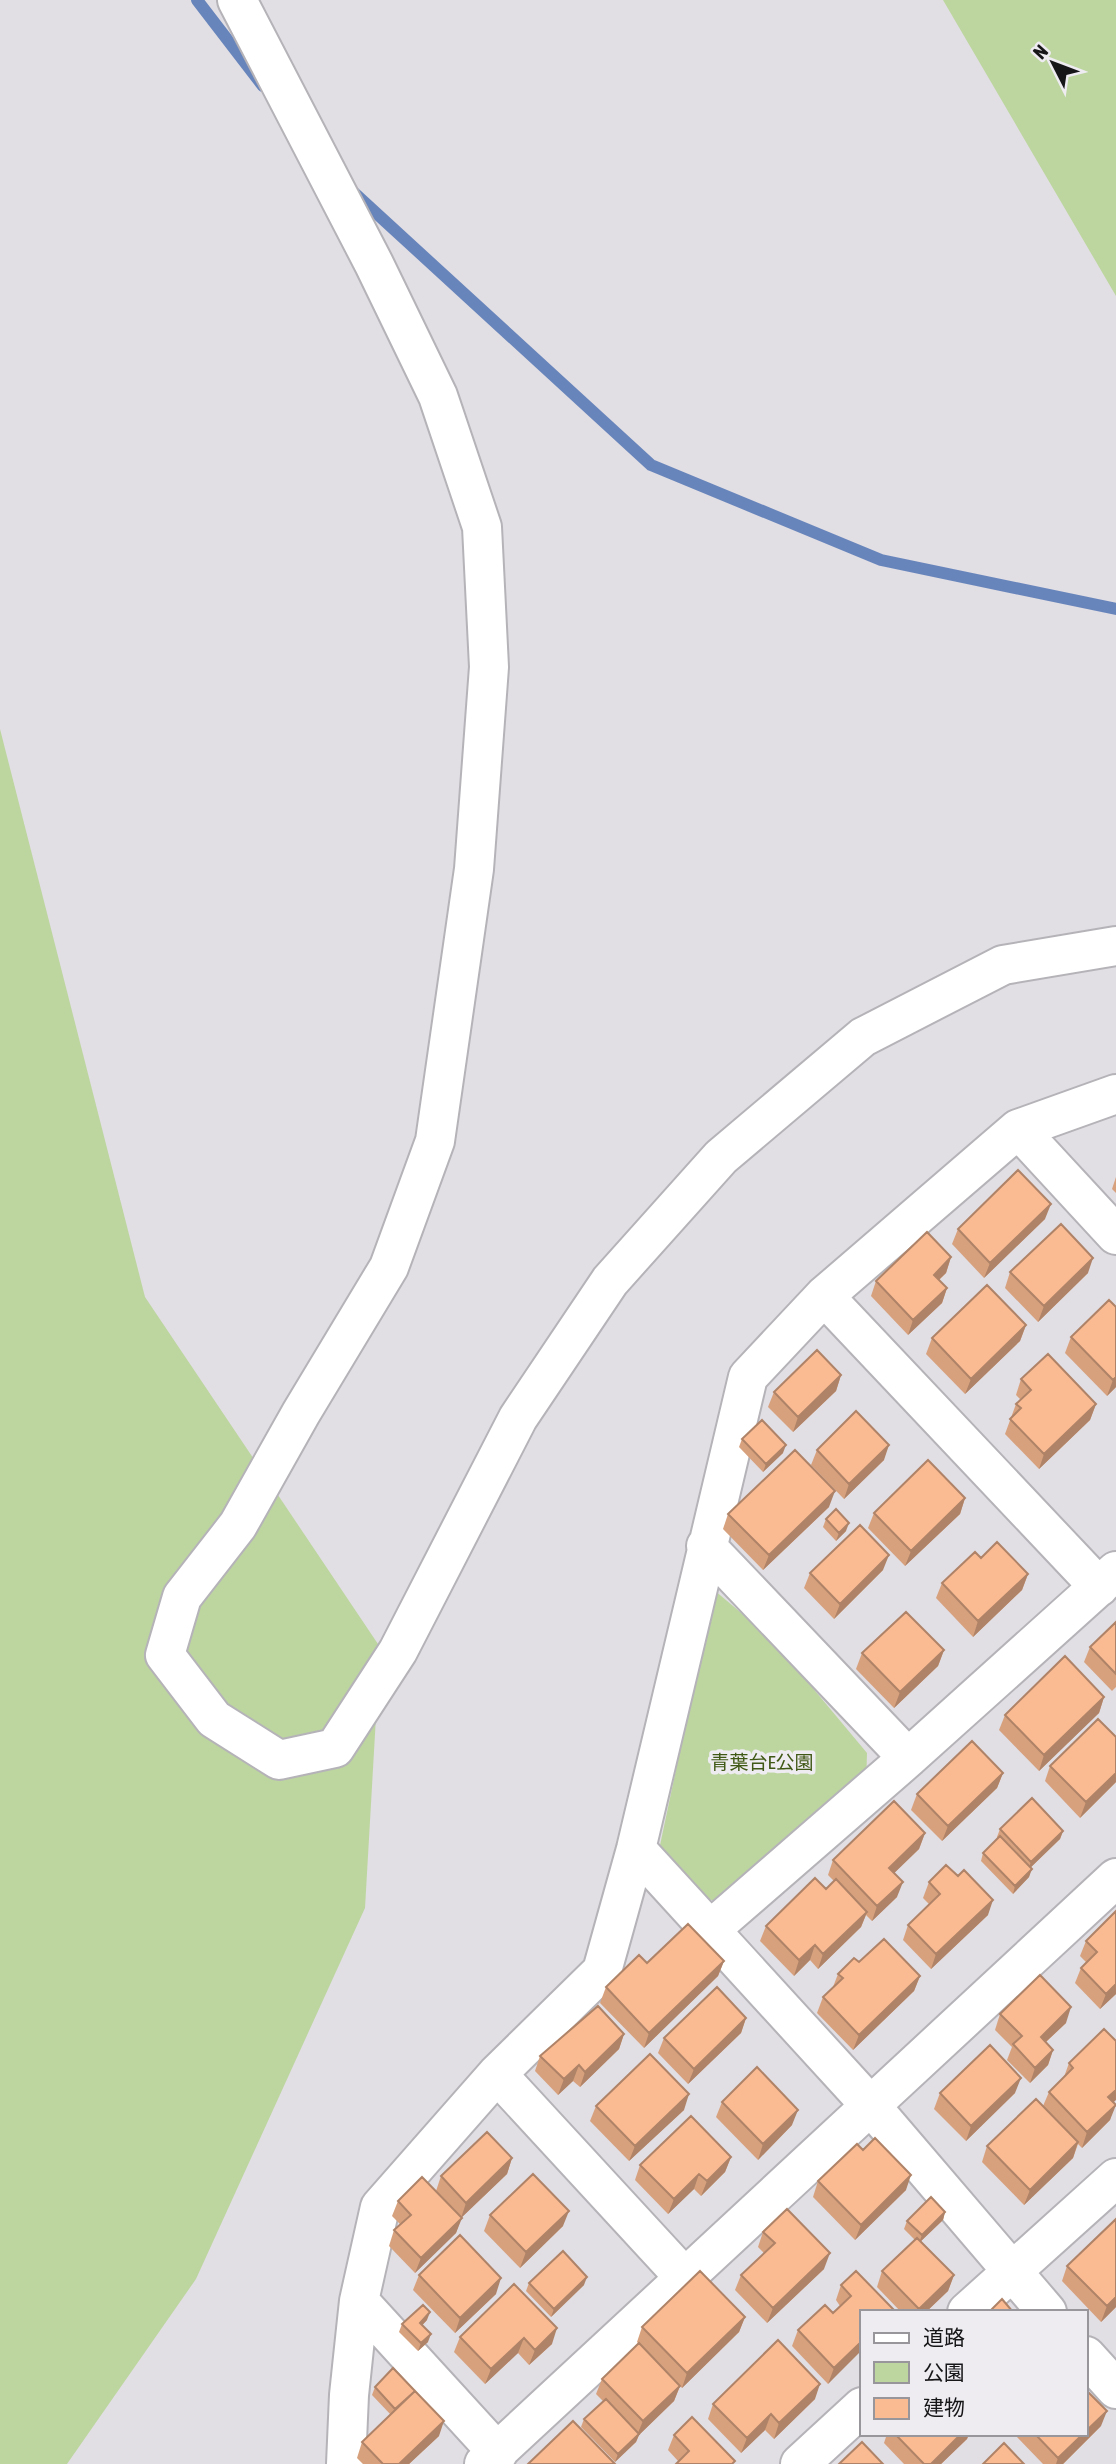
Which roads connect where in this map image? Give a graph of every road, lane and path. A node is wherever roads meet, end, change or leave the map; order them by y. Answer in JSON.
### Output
{"nodes":[{"id":1,"x":237,"y":0,"type":"edge"},
{"id":2,"x":1116,"y":946,"type":"edge"},
{"id":3,"x":1116,"y":1094,"type":"edge"},
{"id":4,"x":1018,"y":1129,"type":"junction"},
{"id":5,"x":1116,"y":1235,"type":"edge"},
{"id":6,"x":824,"y":1296,"type":"junction"},
{"id":7,"x":706,"y":1546,"type":"junction"},
{"id":8,"x":1108,"y":1579,"type":"edge"},
{"id":9,"x":908,"y":1758,"type":"junction"},
{"id":10,"x":636,"y":1849,"type":"junction"},
{"id":11,"x":1116,"y":1878,"type":"edge"},
{"id":12,"x":710,"y":1930,"type":"junction"},
{"id":13,"x":497,"y":2074,"type":"junction"},
{"id":14,"x":870,"y":2105,"type":"junction"},
{"id":15,"x":1116,"y":2178,"type":"edge"},
{"id":16,"x":1012,"y":2271,"type":"junction"},
{"id":17,"x":685,"y":2278,"type":"junction"},
{"id":18,"x":359,"y":2301,"type":"junction"},
{"id":19,"x":969,"y":2310,"type":"edge"},
{"id":20,"x":1046,"y":2310,"type":"edge"},
{"id":21,"x":1088,"y":2358,"type":"edge"},
{"id":22,"x":1116,"y":2389,"type":"edge"},
{"id":23,"x":860,"y":2409,"type":"edge"},
{"id":24,"x":491,"y":2458,"type":"edge"},
{"id":25,"x":345,"y":2464,"type":"edge"},
{"id":26,"x":800,"y":2464,"type":"edge"}],
"edges":[{"from":1,"to":2,"type":"street"},
{"from":3,"to":4,"type":"street"},
{"from":4,"to":5,"type":"street"},
{"from":4,"to":6,"type":"street"},
{"from":6,"to":7,"type":"street"},
{"from":6,"to":8,"type":"street"},
{"from":7,"to":9,"type":"street"},
{"from":7,"to":10,"type":"street"},
{"from":8,"to":9,"type":"street"},
{"from":9,"to":12,"type":"street"},
{"from":10,"to":12,"type":"street"},
{"from":10,"to":13,"type":"street"},
{"from":11,"to":14,"type":"street"},
{"from":12,"to":14,"type":"street"},
{"from":13,"to":17,"type":"street"},
{"from":13,"to":18,"type":"street"},
{"from":14,"to":16,"type":"street"},
{"from":14,"to":17,"type":"street"},
{"from":15,"to":16,"type":"street"},
{"from":16,"to":19,"type":"street"},
{"from":16,"to":20,"type":"street"},
{"from":17,"to":24,"type":"street"},
{"from":18,"to":24,"type":"street"},
{"from":18,"to":25,"type":"street"},
{"from":21,"to":22,"type":"street"},
{"from":23,"to":26,"type":"street"}]}
